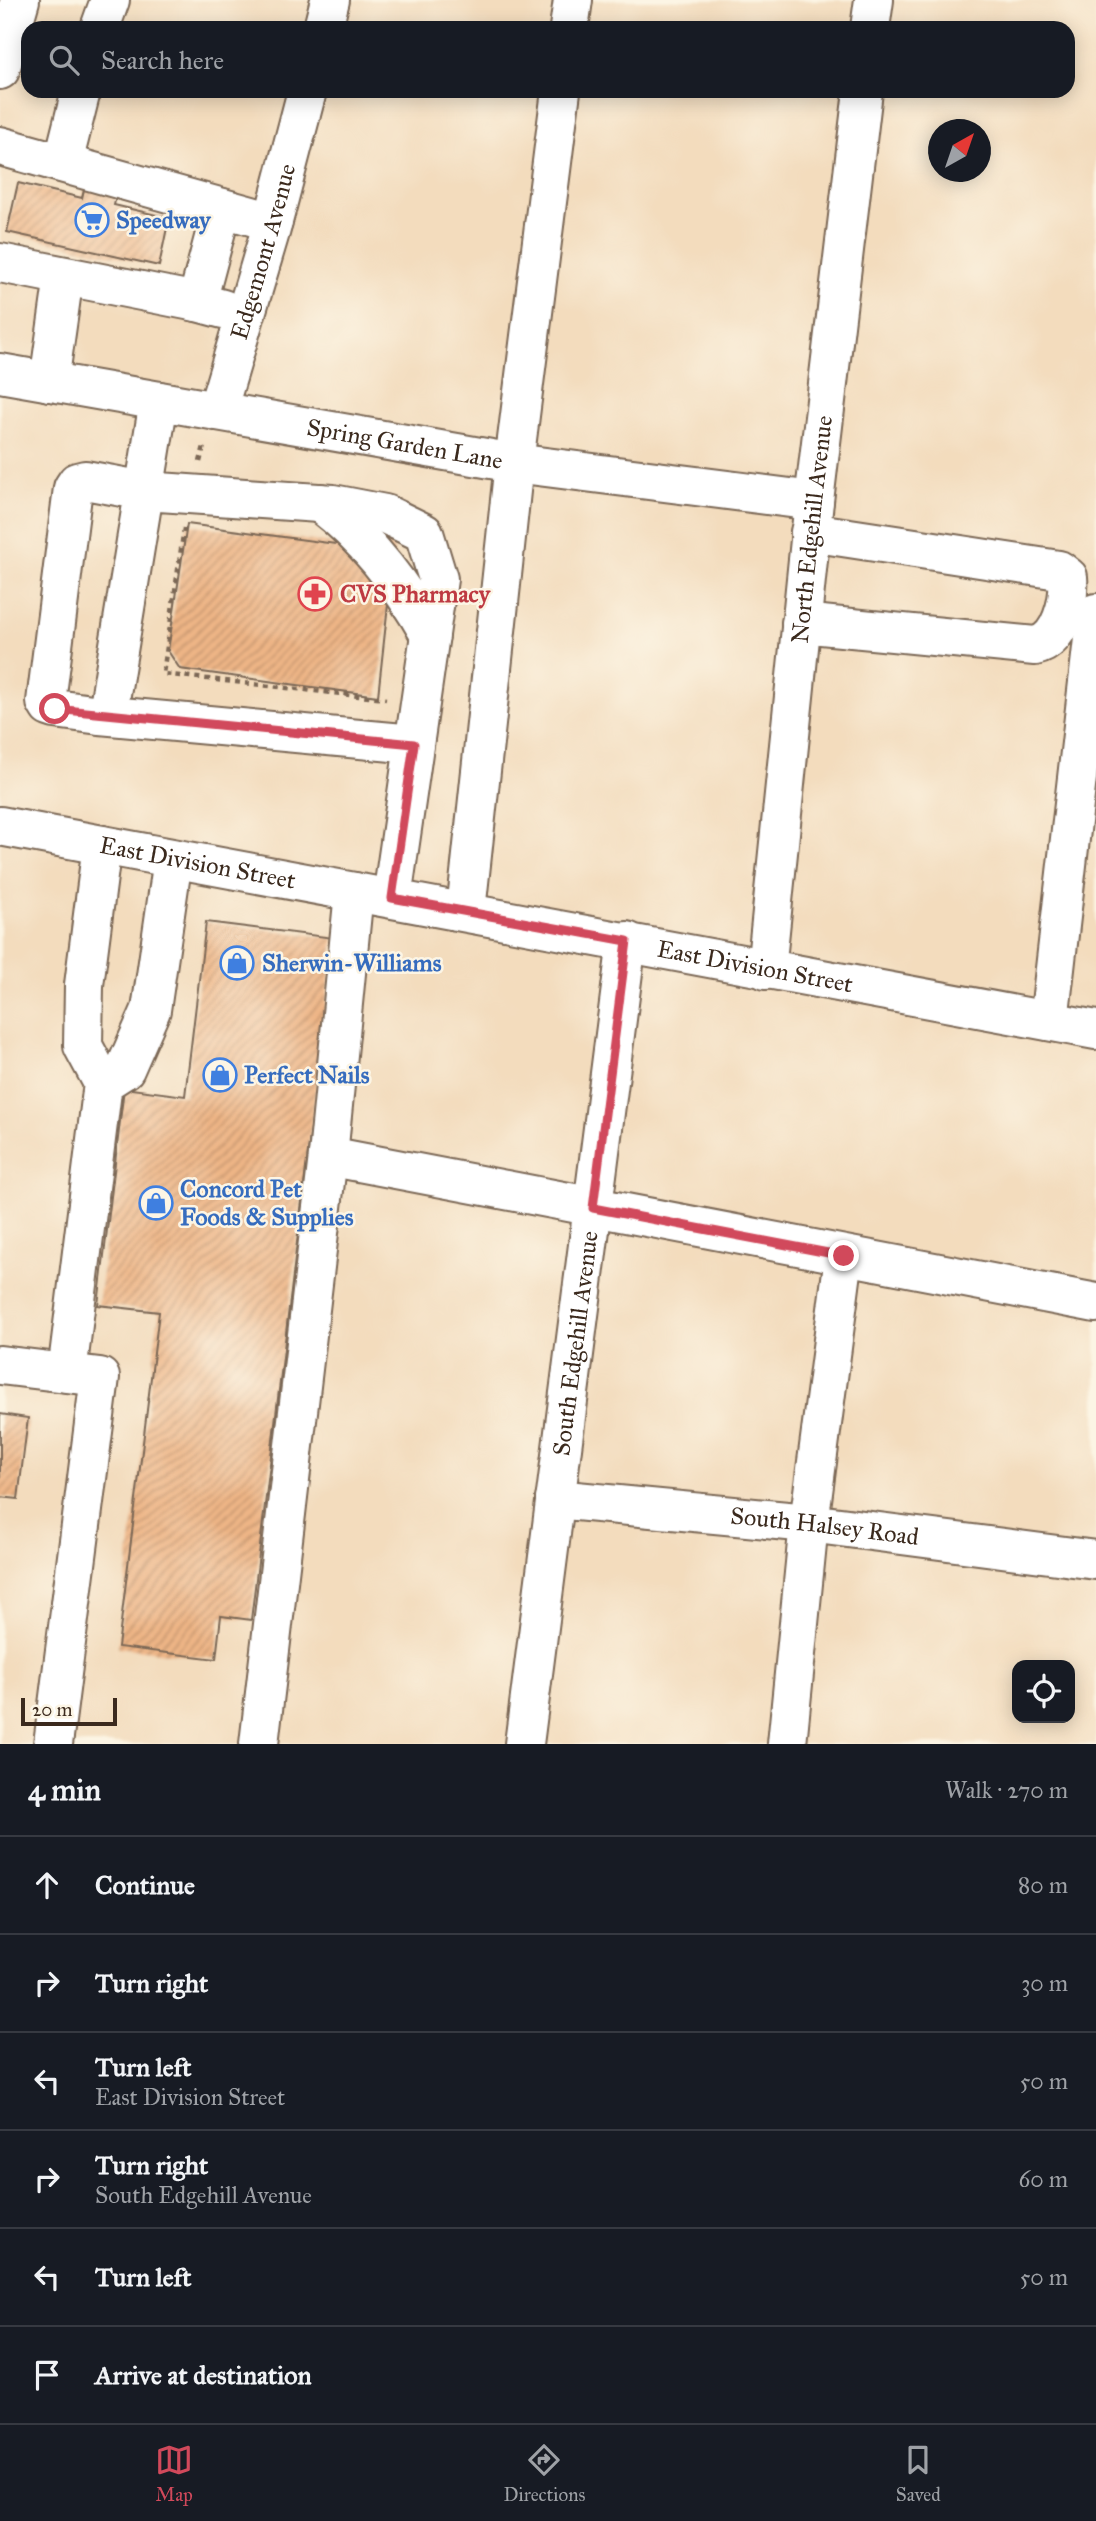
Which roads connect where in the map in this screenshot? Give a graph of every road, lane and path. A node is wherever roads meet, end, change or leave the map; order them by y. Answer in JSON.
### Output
{"nodes":[{"id":1,"x":20,"y":0,"type":"edge"},
{"id":2,"x":110,"y":0,"type":"edge"},
{"id":3,"x":572,"y":0,"type":"edge"},
{"id":4,"x":874,"y":0,"type":"edge"},
{"id":5,"x":102,"y":21,"type":"edge"},
{"id":6,"x":570,"y":21,"type":"edge"},
{"id":7,"x":871,"y":21,"type":"edge"},
{"id":8,"x":12,"y":53,"type":"edge"},
{"id":9,"x":78,"y":98,"type":"edge"},
{"id":10,"x":305,"y":98,"type":"edge"},
{"id":11,"x":560,"y":98,"type":"edge"},
{"id":12,"x":862,"y":98,"type":"edge"},
{"id":13,"x":0,"y":146,"type":"edge"},
{"id":14,"x":63,"y":163,"type":"junction"},
{"id":15,"x":222,"y":208,"type":"junction"},
{"id":16,"x":273,"y":222,"type":"junction"},
{"id":17,"x":0,"y":263,"type":"edge"},
{"id":18,"x":64,"y":276,"type":"junction"},
{"id":19,"x":197,"y":302,"type":"junction"},
{"id":20,"x":246,"y":315,"type":"junction"},
{"id":21,"x":0,"y":373,"type":"edge"},
{"id":22,"x":49,"y":382,"type":"junction"},
{"id":23,"x":159,"y":401,"type":"junction"},
{"id":24,"x":217,"y":411,"type":"junction"},
{"id":25,"x":514,"y":463,"type":"junction"},
{"id":26,"x":145,"y":491,"type":"junction"},
{"id":27,"x":320,"y":503,"type":"junction"},
{"id":28,"x":812,"y":516,"type":"junction"},
{"id":29,"x":186,"y":521,"type":"dead end"},
{"id":30,"x":1096,"y":613,"type":"edge"},
{"id":31,"x":801,"y":623,"type":"junction"},
{"id":32,"x":430,"y":635,"type":"junction"},
{"id":33,"x":420,"y":703,"type":"junction"},
{"id":34,"x":100,"y":715,"type":"junction"},
{"id":35,"x":414,"y":744,"type":"junction"},
{"id":36,"x":0,"y":826,"type":"edge"},
{"id":37,"x":102,"y":845,"type":"junction"},
{"id":38,"x":173,"y":859,"type":"junction"},
{"id":39,"x":354,"y":892,"type":"junction"},
{"id":40,"x":392,"y":898,"type":"junction"},
{"id":41,"x":466,"y":911,"type":"junction"},
{"id":42,"x":627,"y":941,"type":"junction"},
{"id":43,"x":766,"y":970,"type":"junction"},
{"id":44,"x":1049,"y":1021,"type":"junction"},
{"id":45,"x":1096,"y":1030,"type":"edge"},
{"id":46,"x":103,"y":1083,"type":"junction"},
{"id":47,"x":328,"y":1156,"type":"junction"},
{"id":48,"x":593,"y":1208,"type":"junction"},
{"id":49,"x":844,"y":1256,"type":"junction"},
{"id":50,"x":1096,"y":1303,"type":"edge"},
{"id":51,"x":0,"y":1365,"type":"edge"},
{"id":52,"x":67,"y":1373,"type":"junction"},
{"id":53,"x":555,"y":1499,"type":"junction"},
{"id":54,"x":809,"y":1523,"type":"junction"},
{"id":55,"x":1096,"y":1560,"type":"edge"},
{"id":56,"x":53,"y":1744,"type":"edge"},
{"id":57,"x":259,"y":1744,"type":"edge"},
{"id":58,"x":524,"y":1744,"type":"edge"},
{"id":59,"x":787,"y":1744,"type":"edge"}],
"edges":[{"from":1,"to":8,"type":"main road"},
{"from":2,"to":5,"type":"main road"},
{"from":3,"to":6,"type":"main road"},
{"from":4,"to":7,"type":"main road"},
{"from":9,"to":14,"type":"main road"},
{"from":10,"to":16,"type":"main road","name":"Edgemont Avenue"},
{"from":11,"to":25,"type":"main road"},
{"from":12,"to":28,"type":"main road","name":"North Edgehill Avenue"},
{"from":13,"to":14,"type":"main road"},
{"from":14,"to":15,"type":"main road"},
{"from":15,"to":16,"type":"main road"},
{"from":15,"to":19,"type":"main road"},
{"from":16,"to":20,"type":"main road","name":"Edgemont Avenue"},
{"from":17,"to":18,"type":"main road"},
{"from":18,"to":19,"type":"main road"},
{"from":18,"to":22,"type":"main road"},
{"from":19,"to":20,"type":"main road"},
{"from":20,"to":24,"type":"main road","name":"Edgemont Avenue"},
{"from":21,"to":22,"type":"main road","name":"Spring Garden Lane"},
{"from":22,"to":23,"type":"main road","name":"Spring Garden Lane"},
{"from":23,"to":24,"type":"main road","name":"Spring Garden Lane"},
{"from":23,"to":26,"type":"main road"},
{"from":24,"to":25,"type":"main road","name":"Spring Garden Lane"},
{"from":25,"to":28,"type":"main road","name":"Spring Garden Lane"},
{"from":25,"to":41,"type":"main road"},
{"from":26,"to":27,"type":"main road"},
{"from":26,"to":34,"type":"main road"},
{"from":26,"to":34,"type":"main road"},
{"from":27,"to":32,"type":"main road"},
{"from":27,"to":32,"type":"main road"},
{"from":28,"to":31,"type":"main road","name":"North Edgehill Avenue"},
{"from":28,"to":31,"type":"main road","name":"Spring Garden Lane"},
{"from":29,"to":33,"type":"path"},
{"from":30,"to":44,"type":"main road"},
{"from":31,"to":43,"type":"main road","name":"North Edgehill Avenue"},
{"from":32,"to":33,"type":"main road"},
{"from":33,"to":35,"type":"main road"},
{"from":34,"to":35,"type":"main road"},
{"from":35,"to":40,"type":"main road"},
{"from":36,"to":37,"type":"main road","name":"East Division Street"},
{"from":37,"to":38,"type":"main road","name":"East Division Street"},
{"from":37,"to":46,"type":"main road"},
{"from":38,"to":39,"type":"main road","name":"East Division Street"},
{"from":38,"to":46,"type":"main road"},
{"from":39,"to":40,"type":"main road","name":"East Division Street"},
{"from":39,"to":47,"type":"main road"},
{"from":40,"to":41,"type":"main road","name":"East Division Street"},
{"from":41,"to":42,"type":"main road","name":"East Division Street"},
{"from":42,"to":43,"type":"main road","name":"East Division Street"},
{"from":42,"to":48,"type":"main road","name":"South Edgehill Avenue"},
{"from":43,"to":44,"type":"main road","name":"East Division Street"},
{"from":44,"to":45,"type":"main road","name":"East Division Street"},
{"from":46,"to":52,"type":"main road"},
{"from":47,"to":48,"type":"main road"},
{"from":47,"to":57,"type":"main road"},
{"from":48,"to":49,"type":"main road"},
{"from":48,"to":53,"type":"main road","name":"South Edgehill Avenue"},
{"from":49,"to":50,"type":"main road"},
{"from":49,"to":54,"type":"main road"},
{"from":51,"to":52,"type":"main road"},
{"from":52,"to":56,"type":"main road"},
{"from":53,"to":54,"type":"main road","name":"South Halsey Road"},
{"from":53,"to":58,"type":"main road","name":"South Edgehill Avenue"},
{"from":54,"to":55,"type":"main road","name":"South Halsey Road"},
{"from":54,"to":59,"type":"main road"}]}
